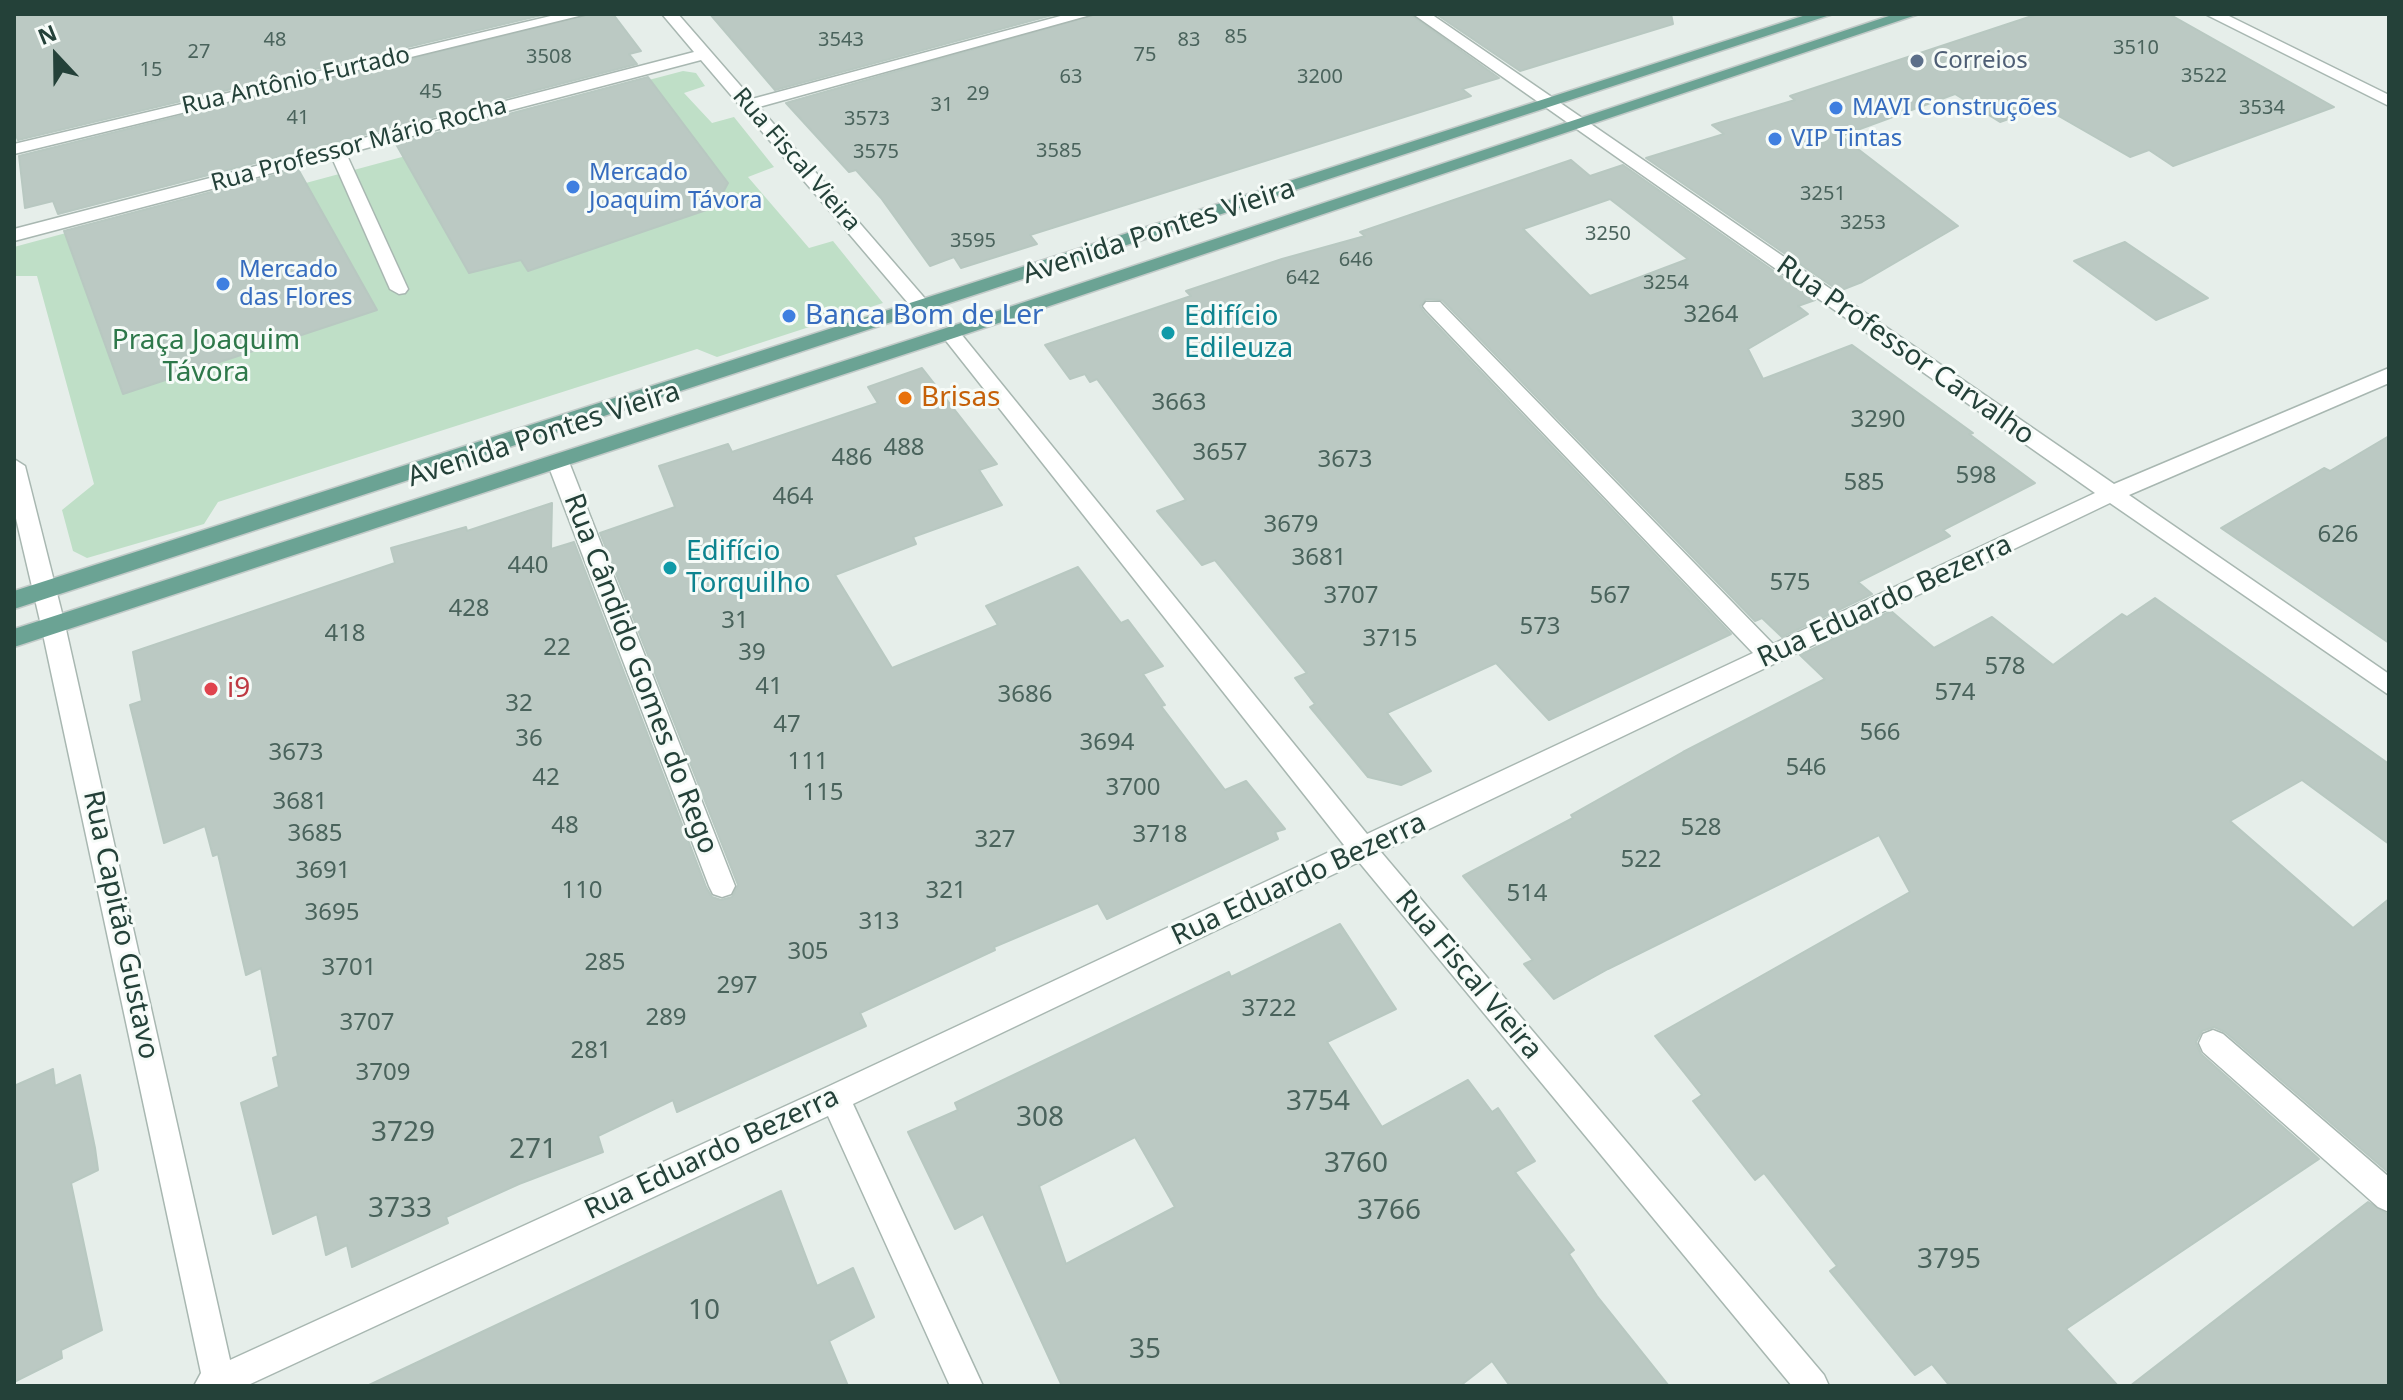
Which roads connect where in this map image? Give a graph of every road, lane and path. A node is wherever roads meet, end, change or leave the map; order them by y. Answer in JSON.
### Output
{"nodes":[{"id":1,"x":579,"y":14,"type":"edge"},
{"id":2,"x":670,"y":14,"type":"edge"},
{"id":3,"x":1086,"y":14,"type":"edge"},
{"id":4,"x":1421,"y":14,"type":"edge"},
{"id":5,"x":1825,"y":14,"type":"edge"},
{"id":6,"x":1911,"y":14,"type":"edge"},
{"id":7,"x":2213,"y":14,"type":"edge"},
{"id":8,"x":703,"y":55,"type":"junction"},
{"id":9,"x":2389,"y":101,"type":"edge"},
{"id":10,"x":1549,"y":103,"type":"junction"},
{"id":11,"x":748,"y":105,"type":"junction"},
{"id":12,"x":1579,"y":124,"type":"junction"},
{"id":13,"x":14,"y":149,"type":"edge"},
{"id":14,"x":337,"y":151,"type":"junction"},
{"id":15,"x":14,"y":235,"type":"edge"},
{"id":16,"x":399,"y":289,"type":"dead end"},
{"id":17,"x":921,"y":306,"type":"junction"},
{"id":18,"x":1433,"y":306,"type":"dead end"},
{"id":19,"x":950,"y":333,"type":"junction"},
{"id":20,"x":2389,"y":375,"type":"edge"},
{"id":21,"x":558,"y":462,"type":"junction"},
{"id":22,"x":14,"y":466,"type":"edge"},
{"id":23,"x":2111,"y":494,"type":"junction"},
{"id":24,"x":44,"y":590,"type":"junction"},
{"id":25,"x":14,"y":600,"type":"edge"},
{"id":26,"x":53,"y":625,"type":"junction"},
{"id":27,"x":14,"y":638,"type":"edge"},
{"id":28,"x":1770,"y":656,"type":"junction"},
{"id":29,"x":2389,"y":686,"type":"edge"},
{"id":30,"x":1364,"y":850,"type":"junction"},
{"id":31,"x":722,"y":886,"type":"dead end"},
{"id":32,"x":2213,"y":1043,"type":"dead end"},
{"id":33,"x":835,"y":1098,"type":"junction"},
{"id":34,"x":2389,"y":1197,"type":"edge"},
{"id":35,"x":217,"y":1385,"type":"edge"},
{"id":36,"x":967,"y":1386,"type":"edge"},
{"id":37,"x":1813,"y":1386,"type":"edge"}],
"edges":[{"from":1,"to":13,"type":"street","name":"Rua Antônio Furtado"},
{"from":2,"to":8,"type":"street","name":"Rua Fiscal Vieira"},
{"from":3,"to":11,"type":"street"},
{"from":4,"to":10,"type":"street","name":"Rua Professor Carvalho"},
{"from":5,"to":10,"type":"main road","name":"Avenida Pontes Vieira"},
{"from":6,"to":12,"type":"main road","name":"Avenida Pontes Vieira"},
{"from":7,"to":9,"type":"street"},
{"from":8,"to":11,"type":"street","name":"Rua Fiscal Vieira"},
{"from":8,"to":14,"type":"street","name":"Rua Professor Mário Rocha"},
{"from":10,"to":12,"type":"street","name":"Rua Professor Carvalho"},
{"from":10,"to":17,"type":"main road","name":"Avenida Pontes Vieira"},
{"from":11,"to":17,"type":"street","name":"Rua Fiscal Vieira"},
{"from":12,"to":19,"type":"main road","name":"Avenida Pontes Vieira"},
{"from":12,"to":23,"type":"street","name":"Rua Professor Carvalho"},
{"from":14,"to":15,"type":"street","name":"Rua Professor Mário Rocha"},
{"from":14,"to":16,"type":"lane"},
{"from":17,"to":24,"type":"main road","name":"Avenida Pontes Vieira"},
{"from":18,"to":28,"type":"street"},
{"from":19,"to":21,"type":"main road","name":"Avenida Pontes Vieira"},
{"from":19,"to":30,"type":"street","name":"Rua Fiscal Vieira"},
{"from":20,"to":23,"type":"street","name":"Rua Eduardo Bezerra"},
{"from":21,"to":26,"type":"main road","name":"Avenida Pontes Vieira"},
{"from":21,"to":31,"type":"street","name":"Rua Cândido Gomes do Rego"},
{"from":22,"to":24,"type":"street","name":"Rua Capitão Gustavo"},
{"from":23,"to":28,"type":"street","name":"Rua Eduardo Bezerra"},
{"from":23,"to":29,"type":"street","name":"Rua Professor Carvalho"},
{"from":24,"to":25,"type":"main road","name":"Avenida Pontes Vieira"},
{"from":24,"to":26,"type":"street","name":"Rua Capitão Gustavo"},
{"from":26,"to":27,"type":"main road","name":"Avenida Pontes Vieira"},
{"from":26,"to":35,"type":"street","name":"Rua Capitão Gustavo"},
{"from":28,"to":30,"type":"street","name":"Rua Eduardo Bezerra"},
{"from":30,"to":33,"type":"street","name":"Rua Eduardo Bezerra"},
{"from":30,"to":37,"type":"street","name":"Rua Fiscal Vieira"},
{"from":32,"to":34,"type":"street"},
{"from":33,"to":35,"type":"street","name":"Rua Eduardo Bezerra"},
{"from":33,"to":36,"type":"street"}]}
